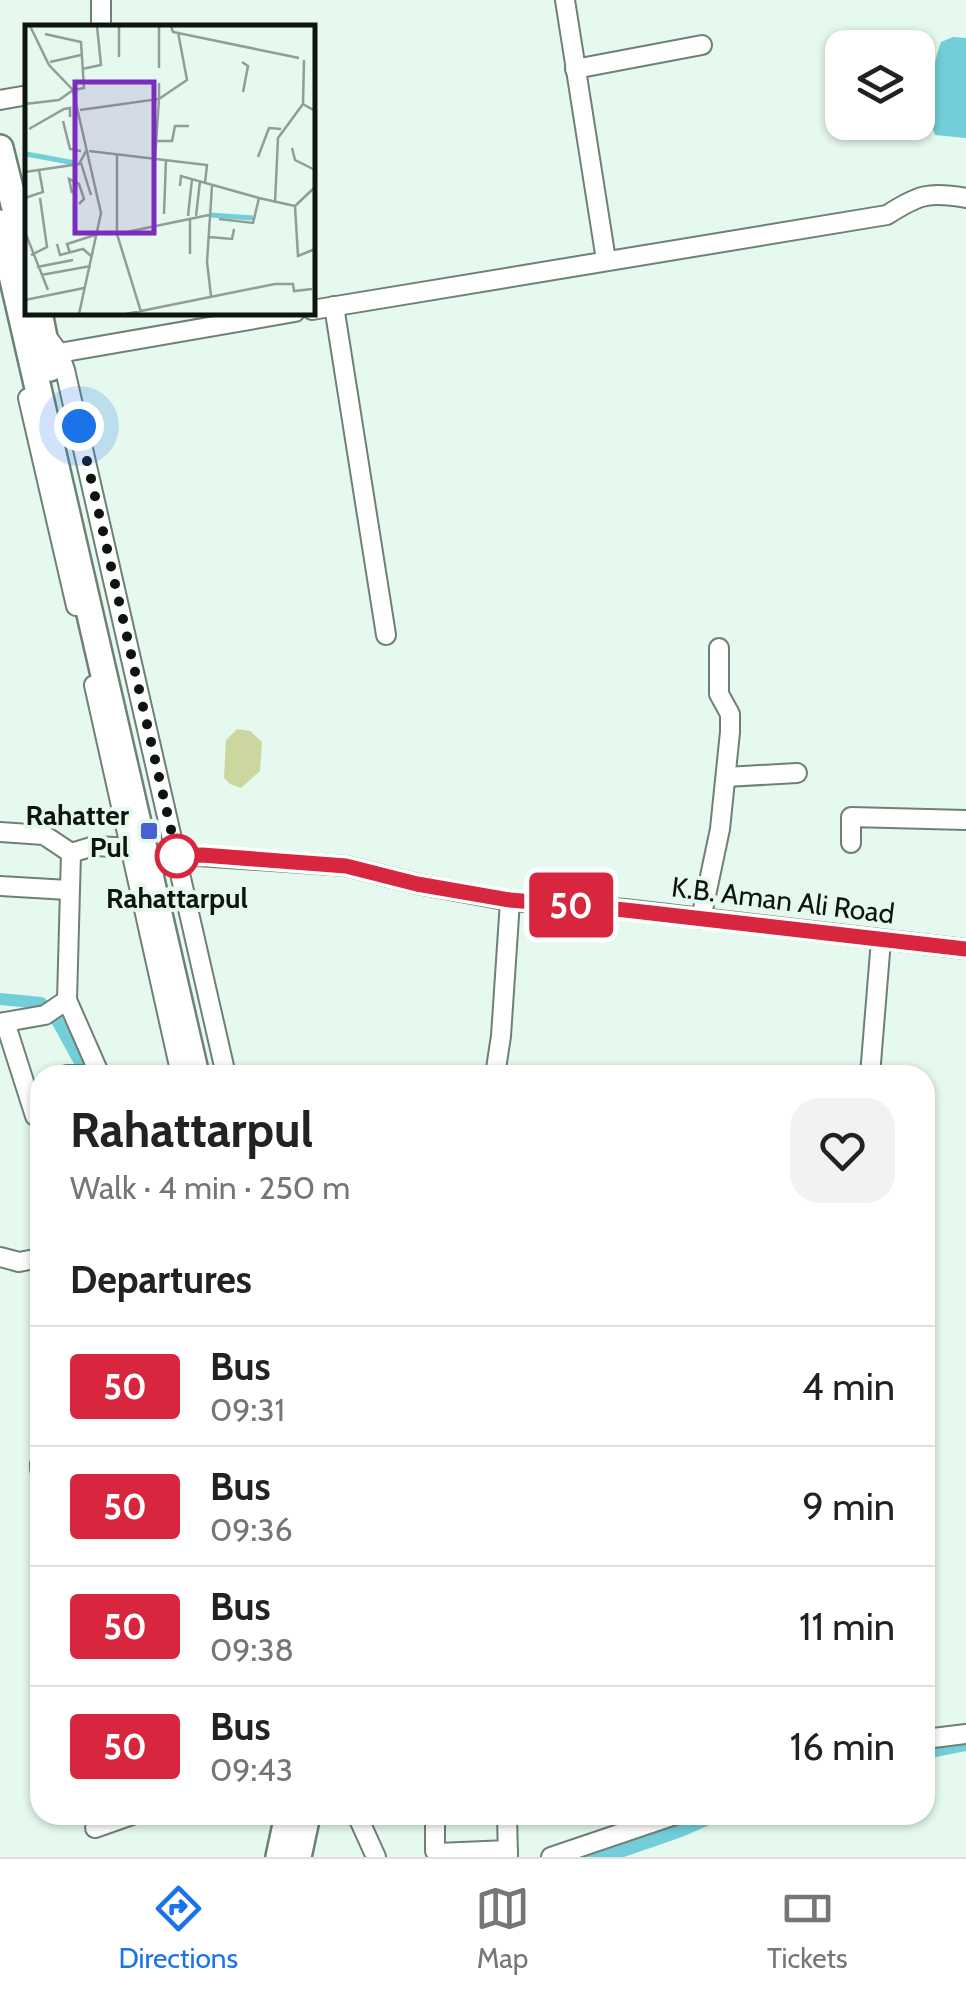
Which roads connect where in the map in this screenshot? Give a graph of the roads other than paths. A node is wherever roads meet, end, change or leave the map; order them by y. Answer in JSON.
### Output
{"nodes":[{"id":1,"x":565,"y":0,"type":"edge"},
{"id":2,"x":702,"y":45,"type":"dead end"},
{"id":3,"x":575,"y":69,"type":"junction"},
{"id":4,"x":25,"y":96,"type":"edge"},
{"id":5,"x":0,"y":100,"type":"edge"},
{"id":6,"x":0,"y":148,"type":"edge"},
{"id":7,"x":966,"y":198,"type":"edge"},
{"id":8,"x":0,"y":223,"type":"edge"},
{"id":9,"x":606,"y":260,"type":"junction"},
{"id":10,"x":23,"y":271,"type":"edge"},
{"id":11,"x":334,"y":306,"type":"junction"},
{"id":12,"x":315,"y":309,"type":"edge"},
{"id":13,"x":32,"y":315,"type":"edge"},
{"id":14,"x":260,"y":315,"type":"edge"},
{"id":15,"x":47,"y":333,"type":"edge"},
{"id":16,"x":386,"y":634,"type":"dead end"},
{"id":17,"x":719,"y":648,"type":"dead end"},
{"id":18,"x":797,"y":773,"type":"dead end"},
{"id":19,"x":726,"y":777,"type":"junction"},
{"id":20,"x":966,"y":820,"type":"edge"},
{"id":21,"x":0,"y":832,"type":"edge"},
{"id":22,"x":850,"y":843,"type":"dead end"},
{"id":23,"x":133,"y":848,"type":"junction"},
{"id":24,"x":72,"y":853,"type":"junction"},
{"id":25,"x":173,"y":856,"type":"junction"},
{"id":26,"x":0,"y":886,"type":"edge"},
{"id":27,"x":68,"y":890,"type":"junction"},
{"id":28,"x":510,"y":900,"type":"junction"},
{"id":29,"x":701,"y":919,"type":"junction"},
{"id":30,"x":881,"y":940,"type":"junction"},
{"id":31,"x":966,"y":949,"type":"edge"},
{"id":32,"x":57,"y":1007,"type":"junction"},
{"id":33,"x":2,"y":1023,"type":"edge"},
{"id":34,"x":94,"y":1065,"type":"edge"},
{"id":35,"x":179,"y":1065,"type":"edge"},
{"id":36,"x":194,"y":1065,"type":"edge"},
{"id":37,"x":210,"y":1065,"type":"edge"},
{"id":38,"x":224,"y":1065,"type":"edge"},
{"id":39,"x":497,"y":1065,"type":"edge"},
{"id":40,"x":871,"y":1065,"type":"edge"},
{"id":41,"x":30,"y":1081,"type":"edge"},
{"id":42,"x":0,"y":1257,"type":"edge"},
{"id":43,"x":30,"y":1260,"type":"edge"},
{"id":44,"x":966,"y":1734,"type":"edge"},
{"id":45,"x":935,"y":1738,"type":"edge"},
{"id":46,"x":104,"y":1825,"type":"edge"},
{"id":47,"x":286,"y":1825,"type":"edge"},
{"id":48,"x":305,"y":1825,"type":"edge"},
{"id":49,"x":362,"y":1825,"type":"edge"},
{"id":50,"x":435,"y":1825,"type":"edge"},
{"id":51,"x":507,"y":1825,"type":"edge"},
{"id":52,"x":645,"y":1825,"type":"edge"},
{"id":53,"x":95,"y":1828,"type":"dead end"},
{"id":54,"x":508,"y":1853,"type":"edge"},
{"id":55,"x":279,"y":1857,"type":"edge"},
{"id":56,"x":298,"y":1857,"type":"edge"},
{"id":57,"x":376,"y":1857,"type":"edge"},
{"id":58,"x":551,"y":1857,"type":"edge"}],
"edges":[{"from":1,"to":3,"type":"street"},
{"from":2,"to":3,"type":"street"},
{"from":3,"to":9,"type":"street"},
{"from":4,"to":5,"type":"street"},
{"from":6,"to":10,"type":"highway"},
{"from":7,"to":9,"type":"street"},
{"from":8,"to":10,"type":"highway"},
{"from":9,"to":11,"type":"street"},
{"from":10,"to":23,"type":"street"},
{"from":11,"to":12,"type":"street"},
{"from":11,"to":16,"type":"street"},
{"from":13,"to":36,"type":"highway"},
{"from":14,"to":15,"type":"street"},
{"from":15,"to":25,"type":"street"},
{"from":15,"to":37,"type":"highway"},
{"from":17,"to":19,"type":"street"},
{"from":18,"to":19,"type":"street"},
{"from":19,"to":29,"type":"street"},
{"from":20,"to":22,"type":"street"},
{"from":21,"to":24,"type":"street"},
{"from":23,"to":24,"type":"street"},
{"from":23,"to":35,"type":"street"},
{"from":24,"to":27,"type":"street"},
{"from":25,"to":28,"type":"street","name":"K.B. Aman Ali Road"},
{"from":25,"to":38,"type":"street"},
{"from":26,"to":27,"type":"street"},
{"from":27,"to":32,"type":"street"},
{"from":28,"to":29,"type":"street","name":"K.B. Aman Ali Road"},
{"from":28,"to":39,"type":"street"},
{"from":29,"to":30,"type":"street","name":"K.B. Aman Ali Road"},
{"from":30,"to":31,"type":"street","name":"K.B. Aman Ali Road"},
{"from":30,"to":40,"type":"street"},
{"from":32,"to":33,"type":"street"},
{"from":32,"to":34,"type":"street"},
{"from":33,"to":41,"type":"street"},
{"from":42,"to":43,"type":"street"},
{"from":44,"to":45,"type":"street"},
{"from":46,"to":53,"type":"street"},
{"from":47,"to":55,"type":"highway"},
{"from":48,"to":56,"type":"highway"},
{"from":49,"to":57,"type":"street"},
{"from":50,"to":54,"type":"street"},
{"from":51,"to":54,"type":"street"},
{"from":52,"to":58,"type":"street"}]}
